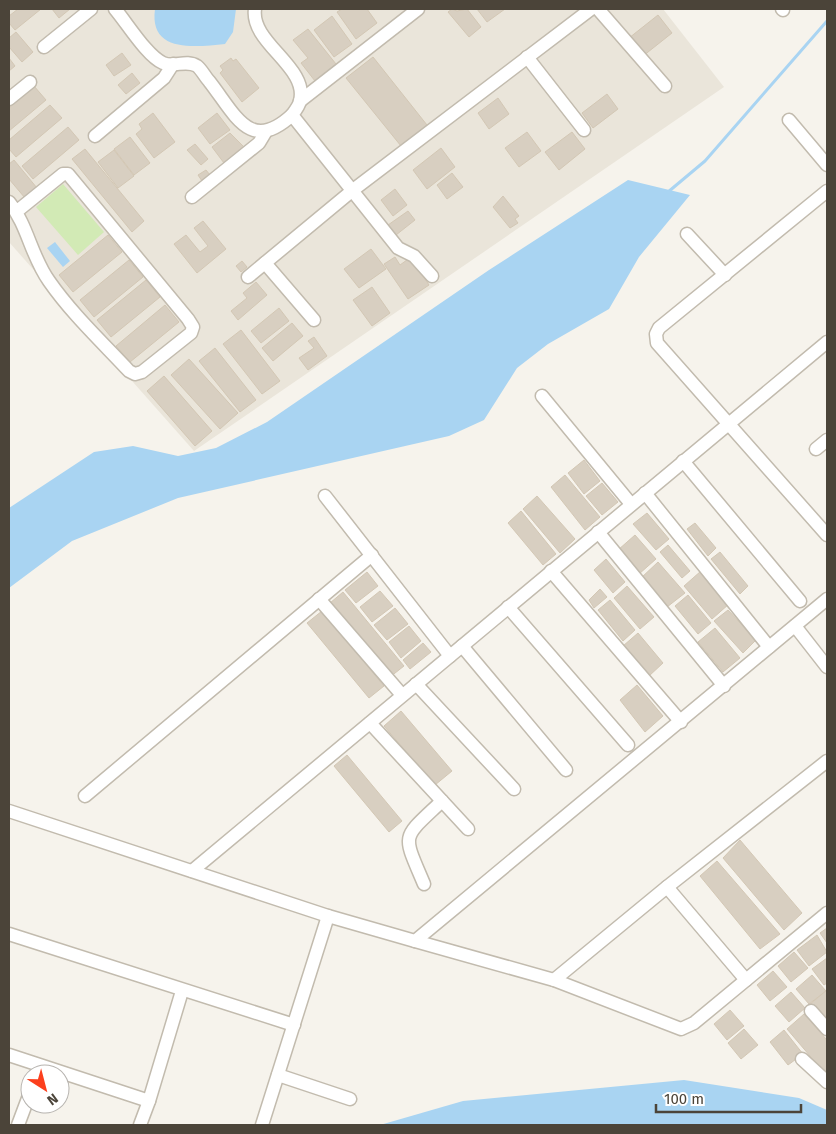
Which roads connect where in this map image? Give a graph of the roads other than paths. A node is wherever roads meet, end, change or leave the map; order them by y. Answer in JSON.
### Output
{"nodes":[{"id":1,"x":91,"y":9,"type":"edge"},
{"id":2,"x":115,"y":9,"type":"edge"},
{"id":3,"x":255,"y":9,"type":"edge"},
{"id":4,"x":418,"y":9,"type":"edge"},
{"id":5,"x":591,"y":9,"type":"edge"},
{"id":6,"x":598,"y":9,"type":"edge"},
{"id":7,"x":44,"y":47,"type":"dead end"},
{"id":8,"x":527,"y":58,"type":"junction"},
{"id":9,"x":174,"y":64,"type":"junction"},
{"id":10,"x":30,"y":82,"type":"dead end"},
{"id":11,"x":665,"y":86,"type":"dead end"},
{"id":12,"x":9,"y":99,"type":"edge"},
{"id":13,"x":300,"y":101,"type":"junction"},
{"id":14,"x":292,"y":115,"type":"junction"},
{"id":15,"x":789,"y":120,"type":"dead end"},
{"id":16,"x":584,"y":130,"type":"dead end"},
{"id":17,"x":265,"y":133,"type":"junction"},
{"id":18,"x":95,"y":136,"type":"dead end"},
{"id":19,"x":827,"y":165,"type":"edge"},
{"id":20,"x":353,"y":190,"type":"junction"},
{"id":21,"x":827,"y":191,"type":"edge"},
{"id":22,"x":192,"y":197,"type":"dead end"},
{"id":23,"x":13,"y":207,"type":"edge"},
{"id":24,"x":687,"y":234,"type":"dead end"},
{"id":25,"x":266,"y":263,"type":"junction"},
{"id":26,"x":725,"y":275,"type":"junction"},
{"id":27,"x":432,"y":276,"type":"dead end"},
{"id":28,"x":248,"y":277,"type":"dead end"},
{"id":29,"x":314,"y":320,"type":"dead end"},
{"id":30,"x":825,"y":349,"type":"edge"},
{"id":31,"x":542,"y":396,"type":"dead end"},
{"id":32,"x":728,"y":424,"type":"junction"},
{"id":33,"x":827,"y":440,"type":"edge"},
{"id":34,"x":816,"y":449,"type":"dead end"},
{"id":35,"x":683,"y":461,"type":"junction"},
{"id":36,"x":645,"y":493,"type":"junction"},
{"id":37,"x":325,"y":496,"type":"dead end"},
{"id":38,"x":631,"y":504,"type":"junction"},
{"id":39,"x":598,"y":532,"type":"junction"},
{"id":40,"x":827,"y":535,"type":"edge"},
{"id":41,"x":372,"y":555,"type":"junction"},
{"id":42,"x":551,"y":571,"type":"junction"},
{"id":43,"x":320,"y":599,"type":"junction"},
{"id":44,"x":827,"y":599,"type":"edge"},
{"id":45,"x":800,"y":601,"type":"dead end"},
{"id":46,"x":508,"y":607,"type":"junction"},
{"id":47,"x":795,"y":626,"type":"junction"},
{"id":48,"x":462,"y":646,"type":"junction"},
{"id":49,"x":769,"y":648,"type":"junction"},
{"id":50,"x":450,"y":656,"type":"junction"},
{"id":51,"x":827,"y":667,"type":"edge"},
{"id":52,"x":416,"y":684,"type":"junction"},
{"id":53,"x":724,"y":686,"type":"junction"},
{"id":54,"x":402,"y":695,"type":"junction"},
{"id":55,"x":681,"y":722,"type":"junction"},
{"id":56,"x":370,"y":723,"type":"junction"},
{"id":57,"x":628,"y":745,"type":"dead end"},
{"id":58,"x":827,"y":761,"type":"edge"},
{"id":59,"x":566,"y":770,"type":"dead end"},
{"id":60,"x":514,"y":789,"type":"dead end"},
{"id":61,"x":85,"y":796,"type":"dead end"},
{"id":62,"x":442,"y":801,"type":"junction"},
{"id":63,"x":9,"y":811,"type":"edge"},
{"id":64,"x":468,"y":829,"type":"dead end"},
{"id":65,"x":192,"y":871,"type":"junction"},
{"id":66,"x":424,"y":884,"type":"dead end"},
{"id":67,"x":667,"y":887,"type":"junction"},
{"id":68,"x":827,"y":913,"type":"edge"},
{"id":69,"x":328,"y":916,"type":"junction"},
{"id":70,"x":9,"y":934,"type":"edge"},
{"id":71,"x":415,"y":941,"type":"junction"},
{"id":72,"x":554,"y":980,"type":"junction"},
{"id":73,"x":746,"y":980,"type":"junction"},
{"id":74,"x":182,"y":991,"type":"junction"},
{"id":75,"x":812,"y":1011,"type":"dead end"},
{"id":76,"x":294,"y":1025,"type":"junction"},
{"id":77,"x":827,"y":1030,"type":"edge"},
{"id":78,"x":9,"y":1055,"type":"edge"},
{"id":79,"x":802,"y":1059,"type":"dead end"},
{"id":80,"x":27,"y":1064,"type":"edge"},
{"id":81,"x":278,"y":1076,"type":"junction"},
{"id":82,"x":70,"y":1079,"type":"edge"},
{"id":83,"x":827,"y":1082,"type":"edge"},
{"id":84,"x":350,"y":1099,"type":"dead end"},
{"id":85,"x":149,"y":1101,"type":"junction"},
{"id":86,"x":140,"y":1125,"type":"edge"},
{"id":87,"x":262,"y":1125,"type":"edge"}],
"edges":[{"from":1,"to":7,"type":"street"},
{"from":2,"to":9,"type":"street"},
{"from":3,"to":13,"type":"street"},
{"from":4,"to":13,"type":"street"},
{"from":5,"to":8,"type":"street"},
{"from":6,"to":11,"type":"street"},
{"from":8,"to":16,"type":"street"},
{"from":8,"to":20,"type":"street"},
{"from":9,"to":17,"type":"street"},
{"from":9,"to":18,"type":"street"},
{"from":10,"to":12,"type":"street"},
{"from":13,"to":14,"type":"street"},
{"from":14,"to":17,"type":"street"},
{"from":14,"to":20,"type":"street"},
{"from":15,"to":19,"type":"street"},
{"from":17,"to":22,"type":"street"},
{"from":20,"to":25,"type":"street"},
{"from":20,"to":27,"type":"street"},
{"from":21,"to":26,"type":"street"},
{"from":23,"to":23,"type":"street"},
{"from":24,"to":26,"type":"street"},
{"from":25,"to":28,"type":"street"},
{"from":25,"to":29,"type":"street"},
{"from":26,"to":32,"type":"street"},
{"from":30,"to":32,"type":"street"},
{"from":31,"to":38,"type":"street"},
{"from":32,"to":35,"type":"street"},
{"from":32,"to":40,"type":"street"},
{"from":33,"to":34,"type":"street"},
{"from":35,"to":36,"type":"street"},
{"from":35,"to":45,"type":"street"},
{"from":36,"to":38,"type":"street"},
{"from":36,"to":49,"type":"street"},
{"from":37,"to":41,"type":"street"},
{"from":38,"to":39,"type":"street"},
{"from":39,"to":42,"type":"street"},
{"from":39,"to":53,"type":"street"},
{"from":41,"to":43,"type":"street"},
{"from":41,"to":50,"type":"street"},
{"from":42,"to":46,"type":"street"},
{"from":42,"to":55,"type":"street"},
{"from":43,"to":54,"type":"street"},
{"from":43,"to":61,"type":"street"},
{"from":44,"to":47,"type":"street"},
{"from":46,"to":48,"type":"street"},
{"from":46,"to":57,"type":"street"},
{"from":47,"to":49,"type":"street"},
{"from":47,"to":51,"type":"street"},
{"from":48,"to":50,"type":"street"},
{"from":48,"to":59,"type":"street"},
{"from":49,"to":53,"type":"street"},
{"from":50,"to":52,"type":"street"},
{"from":52,"to":54,"type":"street"},
{"from":52,"to":60,"type":"street"},
{"from":53,"to":55,"type":"street"},
{"from":54,"to":56,"type":"street"},
{"from":55,"to":71,"type":"street"},
{"from":56,"to":62,"type":"street"},
{"from":56,"to":65,"type":"street"},
{"from":58,"to":67,"type":"street"},
{"from":62,"to":64,"type":"street"},
{"from":62,"to":66,"type":"street"},
{"from":63,"to":65,"type":"street"},
{"from":65,"to":69,"type":"street"},
{"from":67,"to":72,"type":"street"},
{"from":67,"to":73,"type":"street"},
{"from":68,"to":73,"type":"street"},
{"from":69,"to":71,"type":"street"},
{"from":69,"to":76,"type":"street"},
{"from":70,"to":74,"type":"street"},
{"from":71,"to":72,"type":"street"},
{"from":72,"to":73,"type":"street"},
{"from":74,"to":76,"type":"street"},
{"from":74,"to":85,"type":"street"},
{"from":75,"to":77,"type":"street"},
{"from":76,"to":81,"type":"street"},
{"from":78,"to":80,"type":"street"},
{"from":79,"to":83,"type":"street"},
{"from":81,"to":84,"type":"street"},
{"from":81,"to":87,"type":"street"},
{"from":82,"to":85,"type":"street"},
{"from":85,"to":86,"type":"street"}]}
